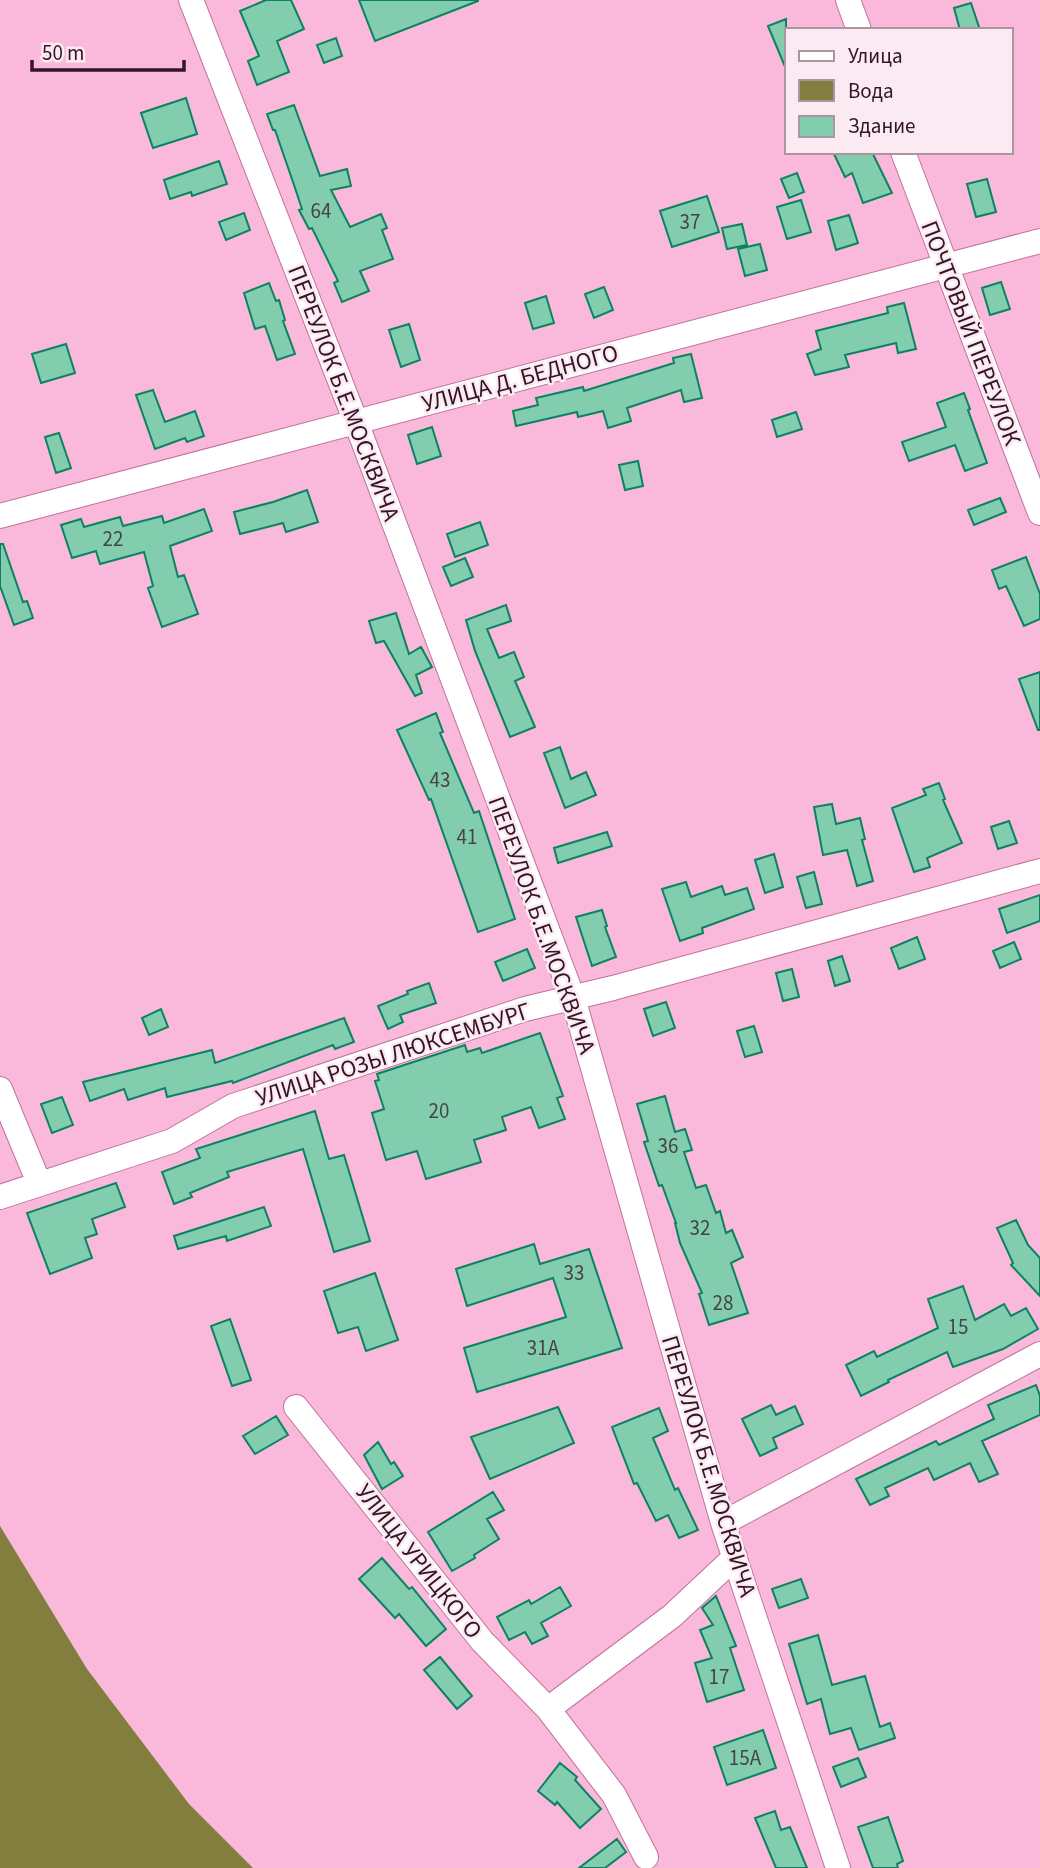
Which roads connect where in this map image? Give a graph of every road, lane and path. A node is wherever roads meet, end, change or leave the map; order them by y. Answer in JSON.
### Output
{"nodes":[{"id":1,"x":191,"y":0,"type":"edge"},
{"id":2,"x":848,"y":0,"type":"edge"},
{"id":3,"x":858,"y":28,"type":"edge"},
{"id":4,"x":904,"y":154,"type":"edge"},
{"id":5,"x":1040,"y":242,"type":"edge"},
{"id":6,"x":945,"y":266,"type":"junction"},
{"id":7,"x":356,"y":422,"type":"junction"},
{"id":8,"x":1040,"y":513,"type":"edge"},
{"id":9,"x":0,"y":516,"type":"edge"},
{"id":10,"x":1040,"y":871,"type":"edge"},
{"id":11,"x":573,"y":998,"type":"junction"},
{"id":12,"x":0,"y":1089,"type":"edge"},
{"id":13,"x":39,"y":1183,"type":"junction"},
{"id":14,"x":0,"y":1198,"type":"edge"},
{"id":15,"x":1040,"y":1354,"type":"edge"},
{"id":16,"x":296,"y":1406,"type":"dead end"},
{"id":17,"x":723,"y":1523,"type":"junction"},
{"id":18,"x":735,"y":1557,"type":"junction"},
{"id":19,"x":548,"y":1709,"type":"junction"},
{"id":20,"x":646,"y":1857,"type":"dead end"},
{"id":21,"x":838,"y":1868,"type":"edge"}],
"edges":[{"from":1,"to":7,"type":"street","name":"ПЕРЕУЛОК Б.Е.МОСКВИЧА"},
{"from":2,"to":3,"type":"street"},
{"from":4,"to":6,"type":"street","name":"ПОЧТОВЫЙ ПЕРЕУЛОК"},
{"from":5,"to":6,"type":"street","name":"УЛИЦА Д. БЕДНОГО"},
{"from":6,"to":7,"type":"street","name":"УЛИЦА Д. БЕДНОГО"},
{"from":6,"to":8,"type":"street","name":"ПОЧТОВЫЙ ПЕРЕУЛОК"},
{"from":7,"to":9,"type":"street","name":"УЛИЦА Д. БЕДНОГО"},
{"from":7,"to":11,"type":"street","name":"ПЕРЕУЛОК Б.Е.МОСКВИЧА"},
{"from":10,"to":11,"type":"street","name":"УЛИЦА РОЗЫ ЛЮКСЕМБУРГ"},
{"from":11,"to":13,"type":"street","name":"УЛИЦА РОЗЫ ЛЮКСЕМБУРГ"},
{"from":11,"to":17,"type":"street","name":"ПЕРЕУЛОК Б.Е.МОСКВИЧА"},
{"from":12,"to":13,"type":"street"},
{"from":13,"to":14,"type":"street","name":"УЛИЦА РОЗЫ ЛЮКСЕМБУРГ"},
{"from":15,"to":17,"type":"street"},
{"from":16,"to":19,"type":"street","name":"УЛИЦА УРИЦКОГО"},
{"from":17,"to":18,"type":"street","name":"ПЕРЕУЛОК Б.Е.МОСКВИЧА"},
{"from":18,"to":19,"type":"street"},
{"from":18,"to":21,"type":"street","name":"ПЕРЕУЛОК Б.Е.МОСКВИЧА"},
{"from":19,"to":20,"type":"street","name":"УЛИЦА УРИЦКОГО"}]}
